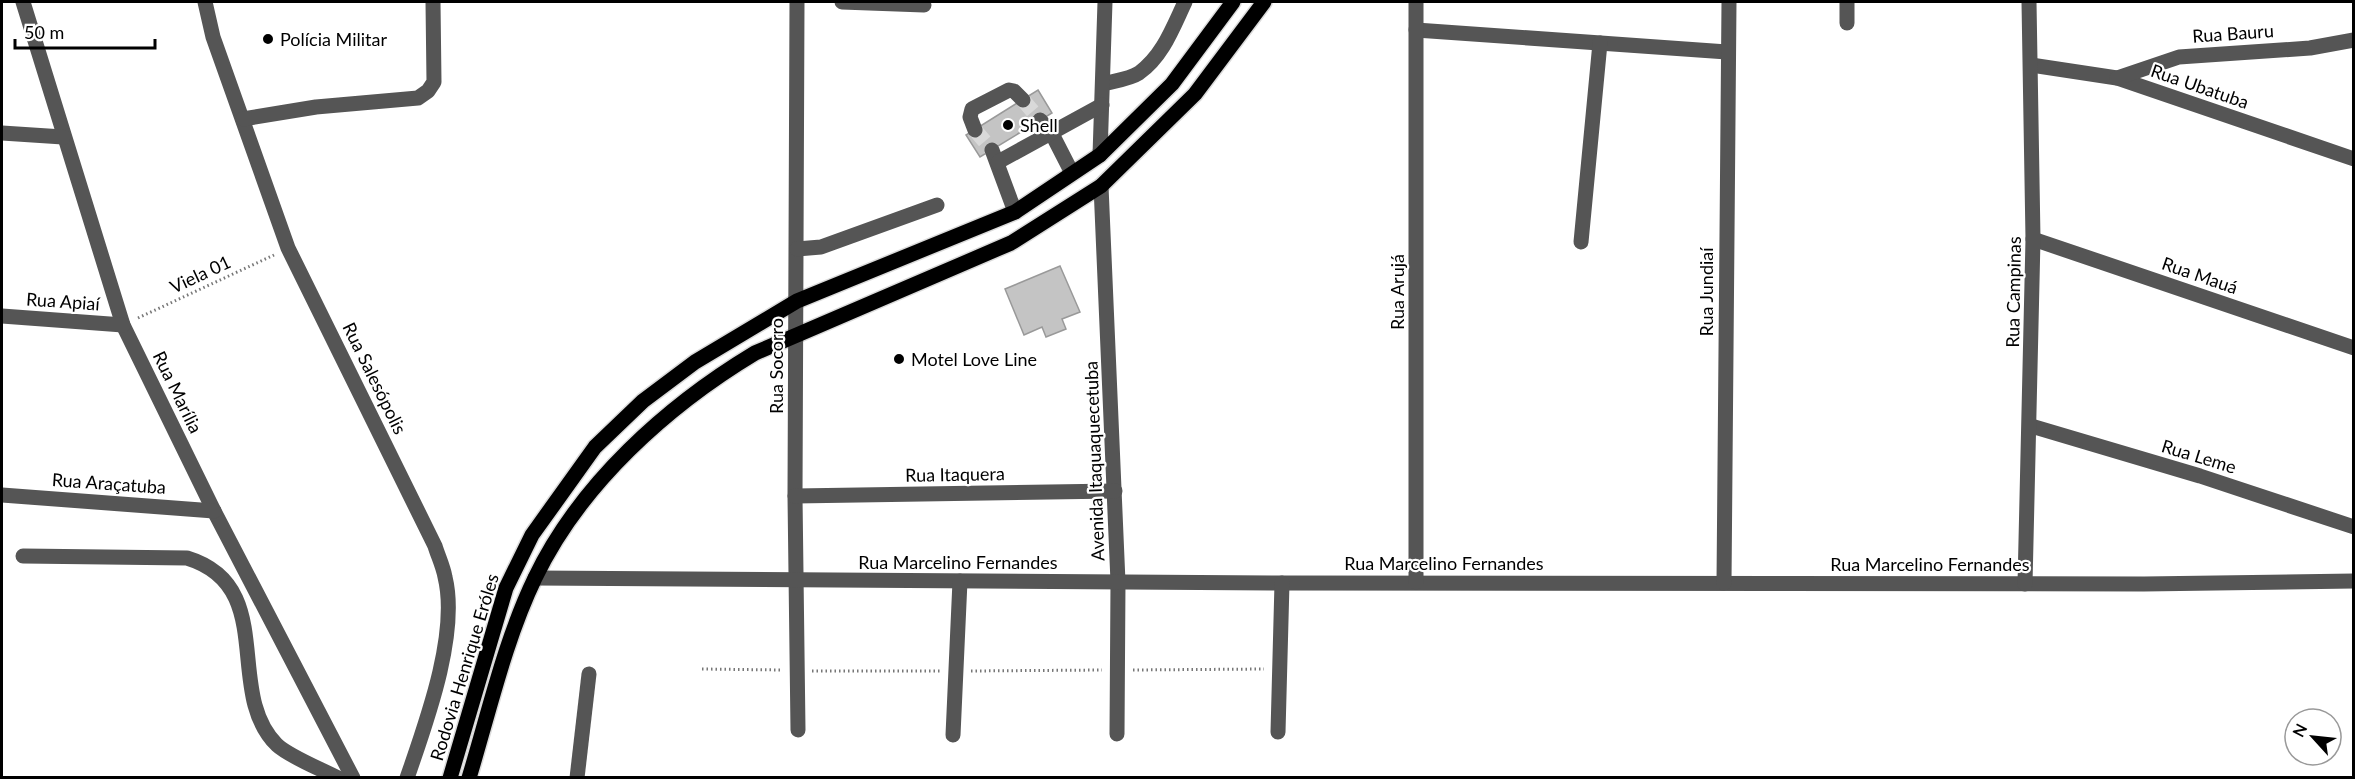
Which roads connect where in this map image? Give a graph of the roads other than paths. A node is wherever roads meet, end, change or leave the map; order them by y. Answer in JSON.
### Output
{"nodes":[{"id":1,"x":23,"y":2,"type":"edge"},
{"id":2,"x":204,"y":2,"type":"edge"},
{"id":3,"x":434,"y":2,"type":"edge"},
{"id":4,"x":797,"y":2,"type":"edge"},
{"id":5,"x":842,"y":2,"type":"edge"},
{"id":6,"x":1105,"y":2,"type":"edge"},
{"id":7,"x":1185,"y":2,"type":"edge"},
{"id":8,"x":1233,"y":2,"type":"edge"},
{"id":9,"x":1264,"y":2,"type":"edge"},
{"id":10,"x":1416,"y":2,"type":"edge"},
{"id":11,"x":1729,"y":2,"type":"edge"},
{"id":12,"x":1848,"y":2,"type":"edge"},
{"id":13,"x":2029,"y":2,"type":"edge"},
{"id":14,"x":924,"y":5,"type":"dead end"},
{"id":15,"x":1847,"y":23,"type":"dead end"},
{"id":16,"x":1416,"y":30,"type":"junction"},
{"id":17,"x":2354,"y":40,"type":"edge"},
{"id":18,"x":1600,"y":43,"type":"junction"},
{"id":19,"x":1728,"y":52,"type":"junction"},
{"id":20,"x":2031,"y":65,"type":"junction"},
{"id":21,"x":2117,"y":78,"type":"junction"},
{"id":22,"x":1103,"y":84,"type":"junction"},
{"id":23,"x":1023,"y":100,"type":"tunnel mouth"},
{"id":24,"x":1102,"y":105,"type":"junction"},
{"id":25,"x":243,"y":119,"type":"junction"},
{"id":26,"x":1040,"y":120,"type":"tunnel mouth"},
{"id":27,"x":975,"y":130,"type":"dead end"},
{"id":28,"x":2,"y":133,"type":"edge"},
{"id":29,"x":1052,"y":134,"type":"junction"},
{"id":30,"x":63,"y":136,"type":"junction"},
{"id":31,"x":1100,"y":155,"type":"junction"},
{"id":32,"x":2354,"y":159,"type":"edge"},
{"id":33,"x":1072,"y":173,"type":"junction"},
{"id":34,"x":1101,"y":186,"type":"junction"},
{"id":35,"x":937,"y":205,"type":"dead end"},
{"id":36,"x":1015,"y":212,"type":"junction"},
{"id":37,"x":2033,"y":239,"type":"junction"},
{"id":38,"x":1581,"y":242,"type":"dead end"},
{"id":39,"x":797,"y":249,"type":"junction"},
{"id":40,"x":796,"y":301,"type":"junction"},
{"id":41,"x":2,"y":316,"type":"edge"},
{"id":42,"x":123,"y":325,"type":"junction"},
{"id":43,"x":796,"y":335,"type":"junction"},
{"id":44,"x":2354,"y":348,"type":"edge"},
{"id":45,"x":2031,"y":426,"type":"junction"},
{"id":46,"x":1115,"y":491,"type":"junction"},
{"id":47,"x":2,"y":495,"type":"edge"},
{"id":48,"x":795,"y":496,"type":"junction"},
{"id":49,"x":214,"y":511,"type":"junction"},
{"id":50,"x":2354,"y":527,"type":"edge"},
{"id":51,"x":23,"y":556,"type":"dead end"},
{"id":52,"x":535,"y":578,"type":"junction"},
{"id":53,"x":797,"y":581,"type":"junction"},
{"id":54,"x":960,"y":581,"type":"junction"},
{"id":55,"x":2354,"y":581,"type":"edge"},
{"id":56,"x":1118,"y":582,"type":"junction"},
{"id":57,"x":1416,"y":582,"type":"junction"},
{"id":58,"x":1282,"y":583,"type":"junction"},
{"id":59,"x":1724,"y":584,"type":"junction"},
{"id":60,"x":2025,"y":584,"type":"junction"},
{"id":61,"x":589,"y":674,"type":"dead end"},
{"id":62,"x":798,"y":730,"type":"dead end"},
{"id":63,"x":1278,"y":732,"type":"dead end"},
{"id":64,"x":1117,"y":734,"type":"dead end"},
{"id":65,"x":953,"y":735,"type":"dead end"},
{"id":66,"x":338,"y":777,"type":"edge"},
{"id":67,"x":353,"y":777,"type":"edge"},
{"id":68,"x":407,"y":777,"type":"edge"},
{"id":69,"x":450,"y":777,"type":"edge"},
{"id":70,"x":469,"y":777,"type":"edge"},
{"id":71,"x":577,"y":777,"type":"edge"}],
"edges":[{"from":1,"to":30,"type":"street","name":"Rua Marília"},
{"from":2,"to":25,"type":"street","name":"Rua Salesópolis"},
{"from":3,"to":25,"type":"street"},
{"from":4,"to":39,"type":"street","name":"Rua Socorro"},
{"from":5,"to":14,"type":"street"},
{"from":6,"to":22,"type":"street"},
{"from":7,"to":22,"type":"street"},
{"from":8,"to":31,"type":"main road","name":"Rodovia Henrique Eróles"},
{"from":9,"to":34,"type":"main road","name":"Rodovia Henrique Eróles"},
{"from":10,"to":16,"type":"street","name":"Rua Arujá"},
{"from":11,"to":19,"type":"street","name":"Rua Jundiaí"},
{"from":12,"to":15,"type":"street"},
{"from":13,"to":20,"type":"street","name":"Rua Campinas"},
{"from":16,"to":18,"type":"street"},
{"from":16,"to":57,"type":"street","name":"Rua Arujá"},
{"from":17,"to":21,"type":"street","name":"Rua Bauru"},
{"from":18,"to":19,"type":"street"},
{"from":18,"to":38,"type":"street"},
{"from":19,"to":59,"type":"street","name":"Rua Jundiaí"},
{"from":20,"to":21,"type":"street","name":"Rua Ubatuba"},
{"from":20,"to":37,"type":"street","name":"Rua Campinas"},
{"from":21,"to":32,"type":"street","name":"Rua Ubatuba"},
{"from":22,"to":24,"type":"street"},
{"from":23,"to":27,"type":"street"},
{"from":24,"to":29,"type":"street"},
{"from":24,"to":31,"type":"street"},
{"from":25,"to":68,"type":"street","name":"Rua Salesópolis"},
{"from":26,"to":29,"type":"street"},
{"from":28,"to":30,"type":"street"},
{"from":29,"to":33,"type":"street"},
{"from":29,"to":36,"type":"street"},
{"from":30,"to":42,"type":"street","name":"Rua Marília"},
{"from":31,"to":33,"type":"main road","name":"Rodovia Henrique Eróles"},
{"from":33,"to":36,"type":"main road","name":"Rodovia Henrique Eróles"},
{"from":34,"to":43,"type":"main road","name":"Rodovia Henrique Eróles"},
{"from":34,"to":46,"type":"street","name":"Avenida Itaquaquecetuba"},
{"from":35,"to":39,"type":"street"},
{"from":36,"to":40,"type":"main road","name":"Rodovia Henrique Eróles"},
{"from":37,"to":44,"type":"street","name":"Rua Mauá"},
{"from":37,"to":45,"type":"street","name":"Rua Campinas"},
{"from":39,"to":40,"type":"street","name":"Rua Socorro"},
{"from":40,"to":43,"type":"street","name":"Rua Socorro"},
{"from":40,"to":69,"type":"main road","name":"Rodovia Henrique Eróles"},
{"from":41,"to":42,"type":"street","name":"Rua Apiaí"},
{"from":42,"to":49,"type":"street","name":"Rua Marília"},
{"from":43,"to":48,"type":"street","name":"Rua Socorro"},
{"from":43,"to":52,"type":"main road","name":"Rodovia Henrique Eróles"},
{"from":45,"to":50,"type":"street","name":"Rua Leme"},
{"from":45,"to":60,"type":"street","name":"Rua Campinas"},
{"from":46,"to":48,"type":"street","name":"Rua Itaquera"},
{"from":46,"to":56,"type":"street","name":"Avenida Itaquaquecetuba"},
{"from":47,"to":49,"type":"street","name":"Rua Araçatuba"},
{"from":48,"to":53,"type":"street","name":"Rua Socorro"},
{"from":49,"to":67,"type":"street","name":"Rua Marília"},
{"from":51,"to":66,"type":"street"},
{"from":52,"to":53,"type":"street","name":"Rua Marcelino Fernandes"},
{"from":52,"to":70,"type":"main road","name":"Rodovia Henrique Eróles"},
{"from":53,"to":54,"type":"street","name":"Rua Marcelino Fernandes"},
{"from":53,"to":62,"type":"street","name":"Rua Socorro"},
{"from":54,"to":56,"type":"street","name":"Rua Marcelino Fernandes"},
{"from":54,"to":65,"type":"street"},
{"from":55,"to":60,"type":"street","name":"Rua Marcelino Fernandes"},
{"from":56,"to":58,"type":"street","name":"Rua Marcelino Fernandes"},
{"from":56,"to":64,"type":"street","name":"Avenida Itaquaquecetuba"},
{"from":57,"to":58,"type":"street","name":"Rua Marcelino Fernandes"},
{"from":57,"to":59,"type":"street","name":"Rua Marcelino Fernandes"},
{"from":58,"to":63,"type":"street"},
{"from":59,"to":60,"type":"street","name":"Rua Marcelino Fernandes"},
{"from":61,"to":71,"type":"street"}]}
